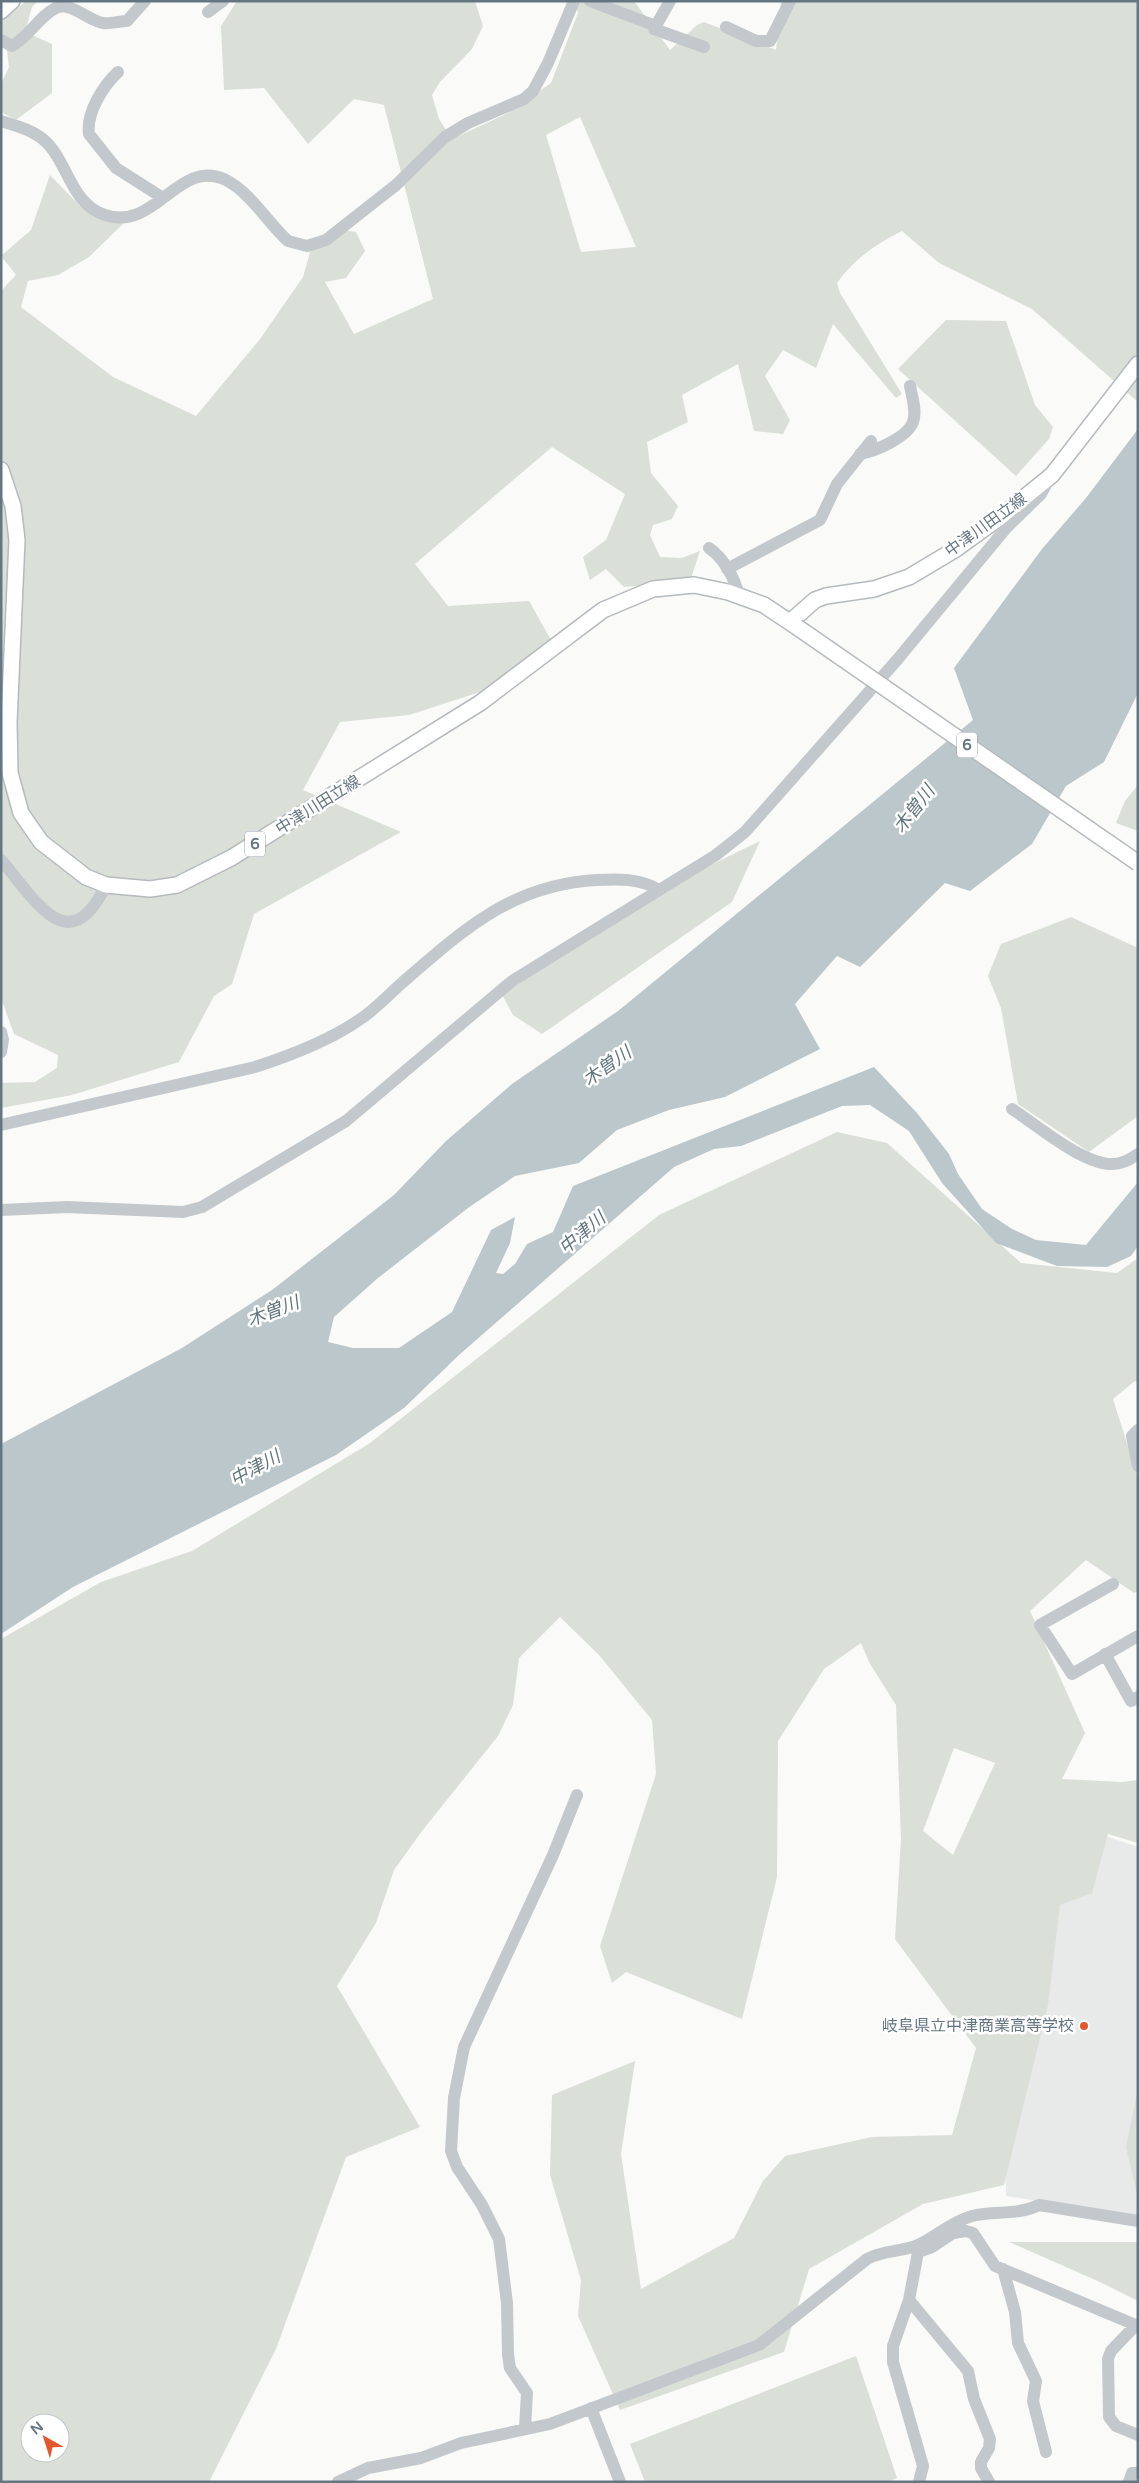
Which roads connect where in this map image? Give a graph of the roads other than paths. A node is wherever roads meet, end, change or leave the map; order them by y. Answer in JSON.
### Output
{"nodes":[{"id":1,"x":12,"y":1,"type":"edge"},
{"id":2,"x":145,"y":1,"type":"edge"},
{"id":3,"x":223,"y":1,"type":"edge"},
{"id":4,"x":574,"y":1,"type":"edge"},
{"id":5,"x":590,"y":1,"type":"edge"},
{"id":6,"x":670,"y":1,"type":"edge"},
{"id":7,"x":790,"y":1,"type":"edge"},
{"id":8,"x":1,"y":11,"type":"edge"},
{"id":9,"x":208,"y":12,"type":"dead end"},
{"id":10,"x":656,"y":26,"type":"junction"},
{"id":11,"x":726,"y":28,"type":"dead end"},
{"id":12,"x":1,"y":40,"type":"edge"},
{"id":13,"x":704,"y":47,"type":"dead end"},
{"id":14,"x":118,"y":72,"type":"dead end"},
{"id":15,"x":1,"y":121,"type":"edge"},
{"id":16,"x":163,"y":198,"type":"junction"},
{"id":17,"x":1138,"y":364,"type":"edge"},
{"id":18,"x":910,"y":386,"type":"dead end"},
{"id":19,"x":871,"y":441,"type":"dead end"},
{"id":20,"x":860,"y":454,"type":"junction"},
{"id":21,"x":1,"y":470,"type":"edge"},
{"id":22,"x":1003,"y":523,"type":"junction"},
{"id":23,"x":709,"y":548,"type":"dead end"},
{"id":24,"x":727,"y":570,"type":"junction"},
{"id":25,"x":738,"y":596,"type":"junction"},
{"id":26,"x":794,"y":625,"type":"junction"},
{"id":27,"x":1,"y":860,"type":"edge"},
{"id":28,"x":1138,"y":863,"type":"edge"},
{"id":29,"x":106,"y":885,"type":"junction"},
{"id":30,"x":659,"y":890,"type":"junction"},
{"id":31,"x":1,"y":1032,"type":"edge"},
{"id":32,"x":1,"y":1052,"type":"edge"},
{"id":33,"x":1012,"y":1109,"type":"dead end"},
{"id":34,"x":1,"y":1125,"type":"edge"},
{"id":35,"x":1138,"y":1154,"type":"edge"},
{"id":36,"x":1,"y":1210,"type":"edge"},
{"id":37,"x":1138,"y":1430,"type":"edge"},
{"id":38,"x":1138,"y":1466,"type":"edge"},
{"id":39,"x":1113,"y":1584,"type":"dead end"},
{"id":40,"x":1138,"y":1636,"type":"edge"},
{"id":41,"x":1106,"y":1654,"type":"junction"},
{"id":42,"x":1138,"y":1698,"type":"edge"},
{"id":43,"x":577,"y":1795,"type":"dead end"},
{"id":44,"x":1138,"y":2221,"type":"edge"},
{"id":45,"x":918,"y":2249,"type":"junction"},
{"id":46,"x":1002,"y":2269,"type":"junction"},
{"id":47,"x":909,"y":2300,"type":"junction"},
{"id":48,"x":1137,"y":2325,"type":"edge"},
{"id":49,"x":590,"y":2408,"type":"junction"},
{"id":50,"x":525,"y":2428,"type":"junction"},
{"id":51,"x":1138,"y":2435,"type":"edge"},
{"id":52,"x":1046,"y":2452,"type":"dead end"},
{"id":53,"x":1138,"y":2473,"type":"edge"},
{"id":54,"x":338,"y":2482,"type":"edge"},
{"id":55,"x":620,"y":2482,"type":"edge"},
{"id":56,"x":919,"y":2482,"type":"edge"},
{"id":57,"x":989,"y":2482,"type":"edge"},
{"id":58,"x":1129,"y":2482,"type":"edge"}],
"edges":[{"from":1,"to":8,"type":"main road"},
{"from":2,"to":12,"type":"street"},
{"from":3,"to":9,"type":"street"},
{"from":4,"to":16,"type":"street"},
{"from":5,"to":10,"type":"street"},
{"from":6,"to":10,"type":"street"},
{"from":7,"to":11,"type":"street"},
{"from":10,"to":13,"type":"street"},
{"from":14,"to":16,"type":"street"},
{"from":15,"to":16,"type":"street"},
{"from":17,"to":22,"type":"main road","name":"中津川田立線"},
{"from":18,"to":20,"type":"street"},
{"from":19,"to":20,"type":"street"},
{"from":20,"to":24,"type":"street"},
{"from":21,"to":29,"type":"main road","name":"中津川田立線","number":"6"},
{"from":22,"to":26,"type":"main road","name":"中津川田立線"},
{"from":22,"to":30,"type":"street"},
{"from":23,"to":24,"type":"street"},
{"from":24,"to":25,"type":"street"},
{"from":25,"to":26,"type":"main road","name":"中津川田立線","number":"6"},
{"from":25,"to":29,"type":"main road","name":"中津川田立線","number":"6"},
{"from":26,"to":28,"type":"main road","name":"中津川田立線","number":"6","bridge":true},
{"from":27,"to":29,"type":"street"},
{"from":30,"to":34,"type":"street"},
{"from":30,"to":36,"type":"street"},
{"from":31,"to":32,"type":"street"},
{"from":33,"to":35,"type":"street"},
{"from":37,"to":38,"type":"street"},
{"from":39,"to":41,"type":"street"},
{"from":40,"to":41,"type":"street"},
{"from":41,"to":42,"type":"street"},
{"from":43,"to":50,"type":"street"},
{"from":44,"to":45,"type":"street"},
{"from":45,"to":46,"type":"street"},
{"from":45,"to":47,"type":"street"},
{"from":45,"to":49,"type":"street"},
{"from":46,"to":48,"type":"street"},
{"from":46,"to":52,"type":"street"},
{"from":47,"to":56,"type":"street"},
{"from":47,"to":57,"type":"street"},
{"from":48,"to":51,"type":"street"},
{"from":49,"to":50,"type":"street"},
{"from":49,"to":55,"type":"street"},
{"from":50,"to":54,"type":"street"},
{"from":53,"to":58,"type":"street"}]}
